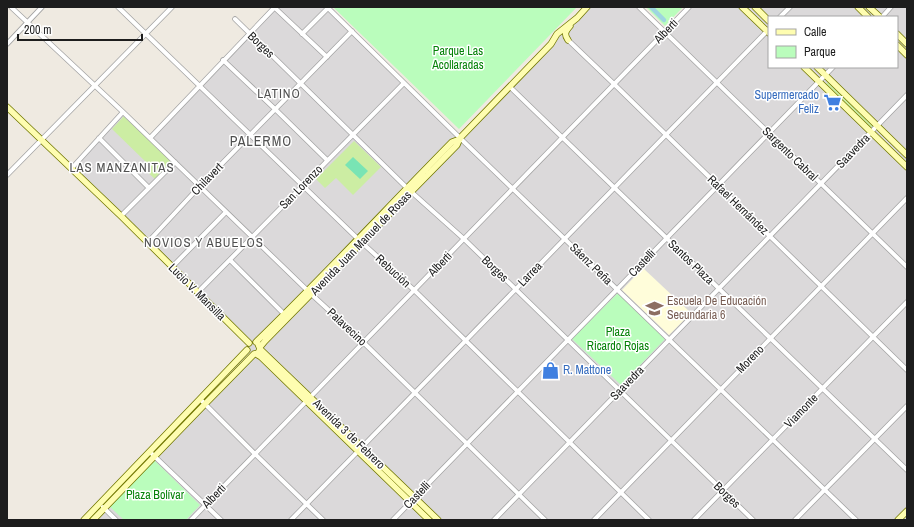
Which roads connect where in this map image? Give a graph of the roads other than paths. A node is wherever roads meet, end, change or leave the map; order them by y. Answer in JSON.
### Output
{"nodes":[{"id":1,"x":11,"y":7,"type":"edge"},
{"id":2,"x":42,"y":7,"type":"edge"},
{"id":3,"x":118,"y":7,"type":"edge"},
{"id":4,"x":172,"y":7,"type":"edge"},
{"id":5,"x":275,"y":7,"type":"edge"},
{"id":6,"x":587,"y":7,"type":"edge"},
{"id":7,"x":639,"y":7,"type":"edge"},
{"id":8,"x":689,"y":7,"type":"edge"},
{"id":9,"x":742,"y":7,"type":"edge"},
{"id":10,"x":755,"y":7,"type":"edge"},
{"id":11,"x":790,"y":7,"type":"edge"},
{"id":12,"x":858,"y":7,"type":"edge"},
{"id":13,"x":869,"y":7,"type":"edge"},
{"id":14,"x":892,"y":7,"type":"edge"},
{"id":15,"x":328,"y":8,"type":"edge"},
{"id":16,"x":781,"y":16,"type":"edge"},
{"id":17,"x":867,"y":16,"type":"edge"},
{"id":18,"x":880,"y":16,"type":"edge"},
{"id":19,"x":882,"y":16,"type":"edge"},
{"id":20,"x":576,"y":18,"type":"junction"},
{"id":21,"x":235,"y":19,"type":"dead end"},
{"id":22,"x":768,"y":20,"type":"edge"},
{"id":23,"x":27,"y":23,"type":"junction"},
{"id":24,"x":352,"y":31,"type":"junction"},
{"id":25,"x":768,"y":31,"type":"edge"},
{"id":26,"x":665,"y":32,"type":"junction"},
{"id":27,"x":146,"y":34,"type":"junction"},
{"id":28,"x":249,"y":34,"type":"junction"},
{"id":29,"x":302,"y":34,"type":"junction"},
{"id":30,"x":898,"y":35,"type":"edge"},
{"id":31,"x":568,"y":40,"type":"junction"},
{"id":32,"x":7,"y":44,"type":"edge"},
{"id":33,"x":551,"y":44,"type":"junction"},
{"id":34,"x":907,"y":44,"type":"edge"},
{"id":35,"x":898,"y":46,"type":"edge"},
{"id":36,"x":907,"y":55,"type":"edge"},
{"id":37,"x":327,"y":57,"type":"junction"},
{"id":38,"x":223,"y":60,"type":"junction"},
{"id":39,"x":805,"y":68,"type":"edge"},
{"id":40,"x":818,"y":68,"type":"edge"},
{"id":41,"x":832,"y":68,"type":"edge"},
{"id":42,"x":825,"y":75,"type":"junction"},
{"id":43,"x":717,"y":82,"type":"junction"},
{"id":44,"x":819,"y":82,"type":"junction"},
{"id":45,"x":404,"y":83,"type":"junction"},
{"id":46,"x":301,"y":84,"type":"junction"},
{"id":47,"x":614,"y":84,"type":"junction"},
{"id":48,"x":96,"y":86,"type":"junction"},
{"id":49,"x":199,"y":86,"type":"junction"},
{"id":50,"x":510,"y":87,"type":"junction"},
{"id":51,"x":907,"y":95,"type":"edge"},
{"id":52,"x":7,"y":107,"type":"edge"},
{"id":53,"x":276,"y":110,"type":"junction"},
{"id":54,"x":124,"y":112,"type":"junction"},
{"id":55,"x":878,"y":126,"type":"junction"},
{"id":56,"x":871,"y":132,"type":"junction"},
{"id":57,"x":769,"y":133,"type":"junction"},
{"id":58,"x":353,"y":134,"type":"junction"},
{"id":59,"x":250,"y":135,"type":"junction"},
{"id":60,"x":666,"y":135,"type":"junction"},
{"id":61,"x":99,"y":138,"type":"junction"},
{"id":62,"x":150,"y":138,"type":"junction"},
{"id":63,"x":460,"y":138,"type":"junction"},
{"id":64,"x":562,"y":138,"type":"junction"},
{"id":65,"x":41,"y":140,"type":"junction"},
{"id":66,"x":907,"y":154,"type":"edge"},
{"id":67,"x":327,"y":160,"type":"junction"},
{"id":68,"x":175,"y":162,"type":"junction"},
{"id":69,"x":907,"y":167,"type":"edge"},
{"id":70,"x":70,"y":169,"type":"junction"},
{"id":71,"x":7,"y":176,"type":"edge"},
{"id":72,"x":821,"y":184,"type":"junction"},
{"id":73,"x":718,"y":185,"type":"junction"},
{"id":74,"x":200,"y":186,"type":"junction"},
{"id":75,"x":303,"y":186,"type":"junction"},
{"id":76,"x":149,"y":188,"type":"junction"},
{"id":77,"x":614,"y":188,"type":"junction"},
{"id":78,"x":512,"y":189,"type":"junction"},
{"id":79,"x":409,"y":190,"type":"junction"},
{"id":80,"x":907,"y":198,"type":"edge"},
{"id":81,"x":226,"y":212,"type":"junction"},
{"id":82,"x":121,"y":216,"type":"junction"},
{"id":83,"x":872,"y":234,"type":"junction"},
{"id":84,"x":770,"y":236,"type":"junction"},
{"id":85,"x":252,"y":237,"type":"junction"},
{"id":86,"x":666,"y":238,"type":"junction"},
{"id":87,"x":464,"y":239,"type":"junction"},
{"id":88,"x":564,"y":239,"type":"junction"},
{"id":89,"x":360,"y":241,"type":"junction"},
{"id":90,"x":147,"y":243,"type":"junction"},
{"id":91,"x":230,"y":260,"type":"junction"},
{"id":92,"x":172,"y":267,"type":"junction"},
{"id":93,"x":907,"y":267,"type":"edge"},
{"id":94,"x":821,"y":286,"type":"junction"},
{"id":95,"x":516,"y":289,"type":"junction"},
{"id":96,"x":719,"y":289,"type":"junction"},
{"id":97,"x":414,"y":290,"type":"junction"},
{"id":98,"x":617,"y":290,"type":"junction"},
{"id":99,"x":198,"y":292,"type":"junction"},
{"id":100,"x":309,"y":292,"type":"junction"},
{"id":101,"x":907,"y":302,"type":"edge"},
{"id":102,"x":286,"y":316,"type":"junction"},
{"id":103,"x":873,"y":337,"type":"junction"},
{"id":104,"x":770,"y":338,"type":"junction"},
{"id":105,"x":568,"y":340,"type":"junction"},
{"id":106,"x":669,"y":340,"type":"junction"},
{"id":107,"x":465,"y":341,"type":"junction"},
{"id":108,"x":256,"y":342,"type":"junction"},
{"id":109,"x":363,"y":342,"type":"junction"},
{"id":110,"x":249,"y":343,"type":"junction"},
{"id":111,"x":247,"y":350,"type":"junction"},
{"id":112,"x":258,"y":351,"type":"junction"},
{"id":113,"x":907,"y":370,"type":"edge"},
{"id":114,"x":822,"y":389,"type":"junction"},
{"id":115,"x":620,"y":390,"type":"junction"},
{"id":116,"x":721,"y":390,"type":"junction"},
{"id":117,"x":415,"y":392,"type":"junction"},
{"id":118,"x":518,"y":392,"type":"junction"},
{"id":119,"x":309,"y":399,"type":"junction"},
{"id":120,"x":203,"y":401,"type":"junction"},
{"id":121,"x":907,"y":406,"type":"edge"},
{"id":122,"x":874,"y":439,"type":"junction"},
{"id":123,"x":672,"y":440,"type":"junction"},
{"id":124,"x":772,"y":440,"type":"junction"},
{"id":125,"x":569,"y":442,"type":"junction"},
{"id":126,"x":467,"y":444,"type":"junction"},
{"id":127,"x":360,"y":449,"type":"junction"},
{"id":128,"x":152,"y":454,"type":"junction"},
{"id":129,"x":255,"y":454,"type":"junction"},
{"id":130,"x":907,"y":470,"type":"edge"},
{"id":131,"x":825,"y":490,"type":"junction"},
{"id":132,"x":723,"y":491,"type":"junction"},
{"id":133,"x":620,"y":492,"type":"junction"},
{"id":134,"x":519,"y":494,"type":"junction"},
{"id":135,"x":412,"y":500,"type":"junction"},
{"id":136,"x":100,"y":504,"type":"junction"},
{"id":137,"x":306,"y":504,"type":"junction"},
{"id":138,"x":206,"y":505,"type":"junction"},
{"id":139,"x":104,"y":509,"type":"junction"},
{"id":140,"x":907,"y":511,"type":"edge"},
{"id":141,"x":84,"y":520,"type":"edge"},
{"id":142,"x":93,"y":520,"type":"edge"},
{"id":143,"x":116,"y":520,"type":"edge"},
{"id":144,"x":191,"y":520,"type":"edge"},
{"id":145,"x":221,"y":520,"type":"edge"},
{"id":146,"x":291,"y":520,"type":"edge"},
{"id":147,"x":323,"y":520,"type":"edge"},
{"id":148,"x":393,"y":520,"type":"edge"},
{"id":149,"x":429,"y":520,"type":"edge"},
{"id":150,"x":438,"y":520,"type":"edge"},
{"id":151,"x":494,"y":520,"type":"edge"},
{"id":152,"x":545,"y":520,"type":"edge"},
{"id":153,"x":594,"y":520,"type":"edge"},
{"id":154,"x":649,"y":520,"type":"edge"},
{"id":155,"x":694,"y":520,"type":"edge"},
{"id":156,"x":754,"y":520,"type":"edge"},
{"id":157,"x":795,"y":520,"type":"edge"},
{"id":158,"x":856,"y":520,"type":"edge"},
{"id":159,"x":898,"y":520,"type":"edge"}],
"edges":[{"from":1,"to":23,"type":"street","name":"Palavecino"},
{"from":2,"to":23,"type":"street"},
{"from":3,"to":27,"type":"street","name":"Rebución"},
{"from":4,"to":27,"type":"street"},
{"from":5,"to":28,"type":"street"},
{"from":5,"to":29,"type":"street"},
{"from":6,"to":20,"type":"street","name":"Avenida Juan Manuel de Rosas"},
{"from":7,"to":26,"type":"street","name":"Sargento Cabral"},
{"from":8,"to":26,"type":"street","name":"Alberti"},
{"from":9,"to":25,"type":"street"},
{"from":10,"to":22,"type":"street"},
{"from":11,"to":16,"type":"street"},
{"from":12,"to":17,"type":"street"},
{"from":13,"to":18,"type":"street"},
{"from":14,"to":19,"type":"street"},
{"from":15,"to":24,"type":"street","name":"Sáenz Peña"},
{"from":15,"to":29,"type":"street"},
{"from":20,"to":31,"type":"street"},
{"from":20,"to":33,"type":"street","name":"Avenida Juan Manuel de Rosas"},
{"from":21,"to":28,"type":"street","name":"Borges"},
{"from":23,"to":32,"type":"street"},
{"from":23,"to":48,"type":"street","name":"Palavecino"},
{"from":24,"to":37,"type":"street","name":"Chilavert"},
{"from":24,"to":45,"type":"street","name":"Sáenz Peña"},
{"from":25,"to":43,"type":"street","name":"Larrea"},
{"from":26,"to":43,"type":"street","name":"Sargento Cabral"},
{"from":26,"to":47,"type":"street","name":"Alberti"},
{"from":27,"to":48,"type":"street"},
{"from":27,"to":49,"type":"street","name":"Rebución"},
{"from":28,"to":38,"type":"street"},
{"from":28,"to":46,"type":"street","name":"Borges"},
{"from":29,"to":37,"type":"street"},
{"from":30,"to":34,"type":"street"},
{"from":31,"to":33,"type":"street"},
{"from":31,"to":47,"type":"street","name":"Rafael Hernández"},
{"from":33,"to":50,"type":"street","name":"Avenida Juan Manuel de Rosas"},
{"from":35,"to":36,"type":"street"},
{"from":37,"to":46,"type":"street","name":"Chilavert"},
{"from":38,"to":49,"type":"street"},
{"from":38,"to":53,"type":"street"},
{"from":39,"to":44,"type":"street"},
{"from":40,"to":42,"type":"street"},
{"from":41,"to":42,"type":"street","name":"Castelli"},
{"from":42,"to":44,"type":"street","name":"Castelli"},
{"from":42,"to":55,"type":"street"},
{"from":43,"to":57,"type":"street","name":"Sargento Cabral"},
{"from":43,"to":60,"type":"street","name":"Larrea"},
{"from":44,"to":56,"type":"street"},
{"from":44,"to":57,"type":"street","name":"Castelli"},
{"from":45,"to":58,"type":"street","name":"San Lorenzo"},
{"from":45,"to":63,"type":"street","name":"Sáenz Peña"},
{"from":46,"to":53,"type":"street","name":"Chilavert"},
{"from":46,"to":58,"type":"street","name":"Borges"},
{"from":47,"to":60,"type":"street","name":"Rafael Hernández"},
{"from":47,"to":64,"type":"street","name":"Alberti"},
{"from":48,"to":54,"type":"street","name":"Palavecino"},
{"from":48,"to":65,"type":"street"},
{"from":49,"to":59,"type":"street","name":"Rebución"},
{"from":49,"to":62,"type":"street"},
{"from":50,"to":63,"type":"street","name":"Avenida Juan Manuel de Rosas"},
{"from":50,"to":64,"type":"street","name":"Santos Plaza"},
{"from":51,"to":55,"type":"street","name":"Saavedra"},
{"from":52,"to":65,"type":"street","name":"Lucio V. Mansilla"},
{"from":53,"to":59,"type":"street","name":"Chilavert"},
{"from":53,"to":67,"type":"street"},
{"from":54,"to":61,"type":"street"},
{"from":54,"to":62,"type":"street","name":"Palavecino"},
{"from":55,"to":56,"type":"street","name":"Saavedra"},
{"from":55,"to":66,"type":"street"},
{"from":56,"to":69,"type":"street"},
{"from":56,"to":72,"type":"street","name":"Saavedra"},
{"from":57,"to":72,"type":"street","name":"Sargento Cabral"},
{"from":57,"to":73,"type":"street","name":"Castelli"},
{"from":58,"to":67,"type":"street","name":"San Lorenzo"},
{"from":58,"to":79,"type":"street","name":"Borges"},
{"from":59,"to":74,"type":"street","name":"Chilavert"},
{"from":59,"to":75,"type":"street","name":"Rebución"},
{"from":60,"to":73,"type":"street","name":"Rafael Hernández"},
{"from":60,"to":77,"type":"street","name":"Larrea"},
{"from":61,"to":70,"type":"street"},
{"from":61,"to":76,"type":"street"},
{"from":62,"to":68,"type":"street","name":"Palavecino"},
{"from":63,"to":78,"type":"street","name":"Sáenz Peña"},
{"from":63,"to":79,"type":"street","name":"Avenida Juan Manuel de Rosas"},
{"from":64,"to":77,"type":"street","name":"Santos Plaza"},
{"from":64,"to":78,"type":"street","name":"Alberti"},
{"from":65,"to":70,"type":"street","name":"Lucio V. Mansilla"},
{"from":65,"to":71,"type":"street"},
{"from":67,"to":75,"type":"street","name":"San Lorenzo"},
{"from":68,"to":74,"type":"street","name":"Palavecino"},
{"from":68,"to":76,"type":"street"},
{"from":70,"to":82,"type":"street","name":"Lucio V. Mansilla"},
{"from":72,"to":83,"type":"street","name":"Sargento Cabral"},
{"from":72,"to":84,"type":"street","name":"Saavedra"},
{"from":73,"to":84,"type":"street","name":"Rafael Hernández"},
{"from":73,"to":86,"type":"street","name":"Castelli"},
{"from":74,"to":81,"type":"street","name":"Palavecino"},
{"from":74,"to":90,"type":"street","name":"Chilavert"},
{"from":75,"to":85,"type":"street","name":"San Lorenzo"},
{"from":75,"to":89,"type":"street","name":"Rebución"},
{"from":76,"to":82,"type":"street"},
{"from":77,"to":86,"type":"street","name":"Santos Plaza"},
{"from":77,"to":88,"type":"street","name":"Larrea"},
{"from":78,"to":87,"type":"street","name":"Alberti"},
{"from":78,"to":88,"type":"street","name":"Sáenz Peña"},
{"from":79,"to":87,"type":"street","name":"Borges"},
{"from":79,"to":89,"type":"street","name":"Avenida Juan Manuel de Rosas"},
{"from":80,"to":83,"type":"street","name":"Moreno"},
{"from":81,"to":85,"type":"street","name":"Palavecino"},
{"from":81,"to":92,"type":"street"},
{"from":82,"to":90,"type":"street","name":"Lucio V. Mansilla"},
{"from":83,"to":93,"type":"street","name":"Sargento Cabral"},
{"from":83,"to":94,"type":"street","name":"Moreno"},
{"from":84,"to":94,"type":"street","name":"Rafael Hernández"},
{"from":84,"to":96,"type":"street","name":"Saavedra"},
{"from":85,"to":91,"type":"street","name":"San Lorenzo"},
{"from":85,"to":100,"type":"street","name":"Palavecino"},
{"from":86,"to":96,"type":"street","name":"Santos Plaza"},
{"from":86,"to":98,"type":"street","name":"Castelli"},
{"from":87,"to":95,"type":"street","name":"Borges"},
{"from":87,"to":97,"type":"street","name":"Alberti"},
{"from":88,"to":95,"type":"street","name":"Larrea"},
{"from":88,"to":98,"type":"street","name":"Sáenz Peña"},
{"from":89,"to":97,"type":"street","name":"Rebución"},
{"from":89,"to":100,"type":"street","name":"Avenida Juan Manuel de Rosas"},
{"from":90,"to":92,"type":"street","name":"Lucio V. Mansilla"},
{"from":91,"to":99,"type":"street","name":"San Lorenzo"},
{"from":91,"to":102,"type":"street"},
{"from":92,"to":99,"type":"street","name":"Lucio V. Mansilla"},
{"from":94,"to":103,"type":"street","name":"Rafael Hernández"},
{"from":94,"to":104,"type":"street","name":"Moreno"},
{"from":95,"to":105,"type":"street","name":"Borges"},
{"from":95,"to":107,"type":"street","name":"Larrea"},
{"from":96,"to":104,"type":"street","name":"Santos Plaza"},
{"from":96,"to":106,"type":"street","name":"Saavedra"},
{"from":97,"to":107,"type":"street","name":"Rebución"},
{"from":97,"to":109,"type":"street","name":"Alberti"},
{"from":98,"to":105,"type":"street","name":"Castelli"},
{"from":98,"to":106,"type":"street","name":"Sáenz Peña"},
{"from":99,"to":110,"type":"street","name":"Lucio V. Mansilla"},
{"from":100,"to":102,"type":"street","name":"Avenida Juan Manuel de Rosas"},
{"from":100,"to":109,"type":"street","name":"Palavecino"},
{"from":101,"to":103,"type":"street","name":"Viamonte"},
{"from":102,"to":108,"type":"street","name":"Avenida Juan Manuel de Rosas"},
{"from":102,"to":112,"type":"street","name":"Avenida Juan Manuel de Rosas"},
{"from":103,"to":113,"type":"street","name":"Rafael Hernández"},
{"from":103,"to":114,"type":"street","name":"Viamonte"},
{"from":104,"to":114,"type":"street","name":"Santos Plaza"},
{"from":104,"to":116,"type":"street","name":"Moreno"},
{"from":105,"to":115,"type":"street","name":"Borges"},
{"from":105,"to":118,"type":"street","name":"Castelli"},
{"from":106,"to":115,"type":"street","name":"Saavedra"},
{"from":106,"to":116,"type":"street","name":"Sáenz Peña"},
{"from":107,"to":117,"type":"street","name":"Larrea"},
{"from":107,"to":118,"type":"street","name":"Rebución"},
{"from":108,"to":110,"type":"street"},
{"from":108,"to":112,"type":"street"},
{"from":109,"to":117,"type":"street","name":"Palavecino"},
{"from":109,"to":119,"type":"street","name":"Alberti"},
{"from":110,"to":111,"type":"street"},
{"from":111,"to":112,"type":"street"},
{"from":111,"to":120,"type":"street","name":"Avenida Juan Manuel de Rosas"},
{"from":112,"to":119,"type":"street","name":"Avenida 3 de Febrero"},
{"from":112,"to":120,"type":"street","name":"Avenida Juan Manuel de Rosas"},
{"from":114,"to":122,"type":"street","name":"Santos Plaza"},
{"from":114,"to":124,"type":"street","name":"Viamonte"},
{"from":115,"to":123,"type":"street","name":"Borges"},
{"from":115,"to":125,"type":"street","name":"Saavedra"},
{"from":116,"to":123,"type":"street","name":"Moreno"},
{"from":116,"to":124,"type":"street","name":"Sáenz Peña"},
{"from":117,"to":126,"type":"street","name":"Palavecino"},
{"from":117,"to":127,"type":"street","name":"Larrea"},
{"from":118,"to":125,"type":"street","name":"Rebución"},
{"from":118,"to":126,"type":"street","name":"Castelli"},
{"from":119,"to":127,"type":"street","name":"Avenida 3 de Febrero"},
{"from":119,"to":129,"type":"street","name":"Alberti"},
{"from":120,"to":128,"type":"street","name":"Avenida Juan Manuel de Rosas"},
{"from":120,"to":129,"type":"street"},
{"from":121,"to":122,"type":"street"},
{"from":122,"to":130,"type":"street","name":"Santos Plaza"},
{"from":122,"to":131,"type":"street"},
{"from":123,"to":132,"type":"street","name":"Borges"},
{"from":123,"to":133,"type":"street","name":"Moreno"},
{"from":124,"to":131,"type":"street","name":"Sáenz Peña"},
{"from":124,"to":132,"type":"street","name":"Viamonte"},
{"from":125,"to":133,"type":"street","name":"Rebución"},
{"from":125,"to":134,"type":"street","name":"Saavedra"},
{"from":126,"to":134,"type":"street","name":"Palavecino"},
{"from":126,"to":135,"type":"street","name":"Castelli"},
{"from":127,"to":135,"type":"street","name":"Avenida 3 de Febrero"},
{"from":127,"to":137,"type":"street","name":"Larrea"},
{"from":128,"to":136,"type":"street","name":"Avenida Juan Manuel de Rosas"},
{"from":128,"to":138,"type":"street"},
{"from":128,"to":139,"type":"street","name":"Avenida Juan Manuel de Rosas"},
{"from":129,"to":137,"type":"street"},
{"from":129,"to":138,"type":"street","name":"Alberti"},
{"from":131,"to":157,"type":"street"},
{"from":131,"to":158,"type":"street","name":"Sáenz Peña"},
{"from":132,"to":155,"type":"street","name":"Viamonte"},
{"from":132,"to":156,"type":"street","name":"Borges"},
{"from":133,"to":153,"type":"street","name":"Moreno"},
{"from":133,"to":154,"type":"street","name":"Rebución"},
{"from":134,"to":151,"type":"street","name":"Saavedra"},
{"from":134,"to":152,"type":"street","name":"Palavecino"},
{"from":135,"to":148,"type":"street","name":"Castelli"},
{"from":135,"to":149,"type":"street","name":"Avenida 3 de Febrero"},
{"from":135,"to":150,"type":"street","name":"Avenida 3 de Febrero"},
{"from":136,"to":139,"type":"street"},
{"from":136,"to":141,"type":"street","name":"Avenida Juan Manuel de Rosas"},
{"from":137,"to":146,"type":"street","name":"Larrea"},
{"from":137,"to":147,"type":"street"},
{"from":138,"to":144,"type":"street","name":"Alberti"},
{"from":138,"to":145,"type":"street"},
{"from":139,"to":142,"type":"street","name":"Avenida Juan Manuel de Rosas"},
{"from":139,"to":143,"type":"street"},
{"from":140,"to":159,"type":"street"}]}
